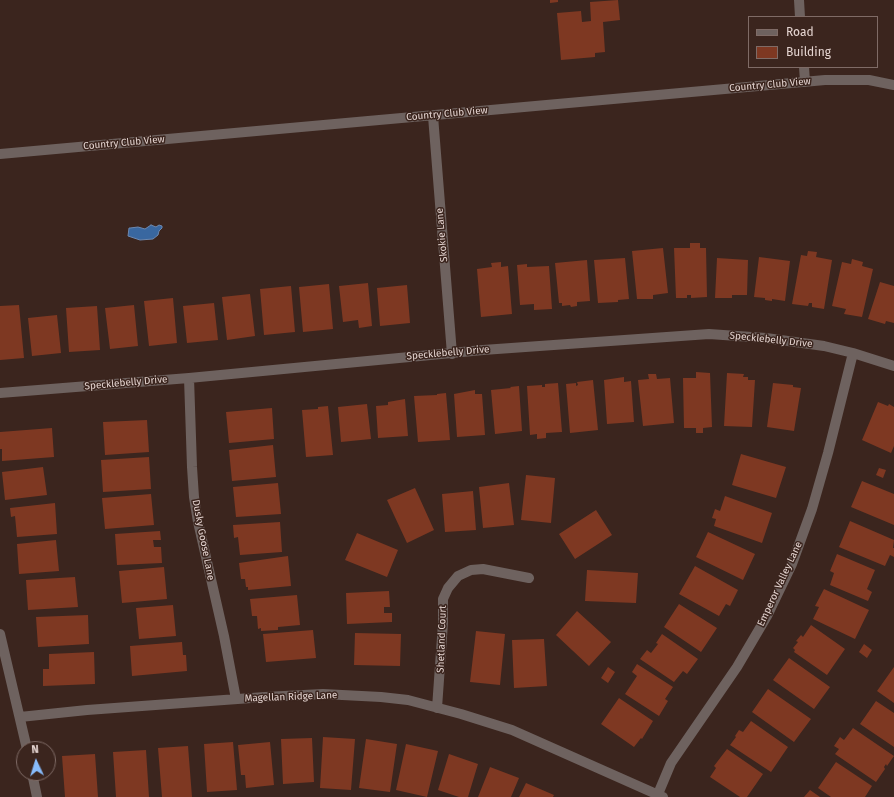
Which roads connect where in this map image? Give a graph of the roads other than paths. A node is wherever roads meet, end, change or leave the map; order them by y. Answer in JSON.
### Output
{"nodes":[{"id":1,"x":799,"y":0,"type":"edge"},
{"id":2,"x":800,"y":16,"type":"edge"},
{"id":3,"x":804,"y":68,"type":"edge"},
{"id":4,"x":805,"y":82,"type":"junction"},
{"id":5,"x":894,"y":85,"type":"edge"},
{"id":6,"x":433,"y":116,"type":"junction"},
{"id":7,"x":0,"y":154,"type":"edge"},
{"id":8,"x":853,"y":352,"type":"junction"},
{"id":9,"x":452,"y":354,"type":"junction"},
{"id":10,"x":894,"y":366,"type":"edge"},
{"id":11,"x":189,"y":378,"type":"junction"},
{"id":12,"x":0,"y":393,"type":"edge"},
{"id":13,"x":528,"y":578,"type":"dead end"},
{"id":14,"x":0,"y":634,"type":"edge"},
{"id":15,"x":236,"y":699,"type":"junction"},
{"id":16,"x":437,"y":708,"type":"junction"},
{"id":17,"x":20,"y":717,"type":"junction"},
{"id":18,"x":25,"y":741,"type":"edge"},
{"id":19,"x":34,"y":781,"type":"edge"},
{"id":20,"x":660,"y":796,"type":"edge"},
{"id":21,"x":37,"y":797,"type":"edge"}],
"edges":[{"from":1,"to":2,"type":"street"},
{"from":3,"to":4,"type":"street"},
{"from":4,"to":5,"type":"street","name":"Country Club View"},
{"from":4,"to":6,"type":"street","name":"Country Club View"},
{"from":6,"to":7,"type":"street","name":"Country Club View"},
{"from":6,"to":9,"type":"street","name":"Skokie Lane"},
{"from":8,"to":9,"type":"street","name":"Specklebelly Drive"},
{"from":8,"to":10,"type":"street","name":"Specklebelly Drive"},
{"from":8,"to":20,"type":"street","name":"Emperor Valley Lane"},
{"from":9,"to":11,"type":"street","name":"Specklebelly Drive"},
{"from":11,"to":12,"type":"street","name":"Specklebelly Drive"},
{"from":11,"to":15,"type":"street","name":"Dusky Goose Lane"},
{"from":13,"to":16,"type":"street","name":"Shetland Court"},
{"from":14,"to":17,"type":"street"},
{"from":15,"to":16,"type":"street","name":"Magellan Ridge Lane"},
{"from":15,"to":17,"type":"street","name":"Magellan Ridge Lane"},
{"from":16,"to":20,"type":"street","name":"Magellan Ridge Lane"},
{"from":17,"to":18,"type":"street"},
{"from":19,"to":21,"type":"street"}]}
